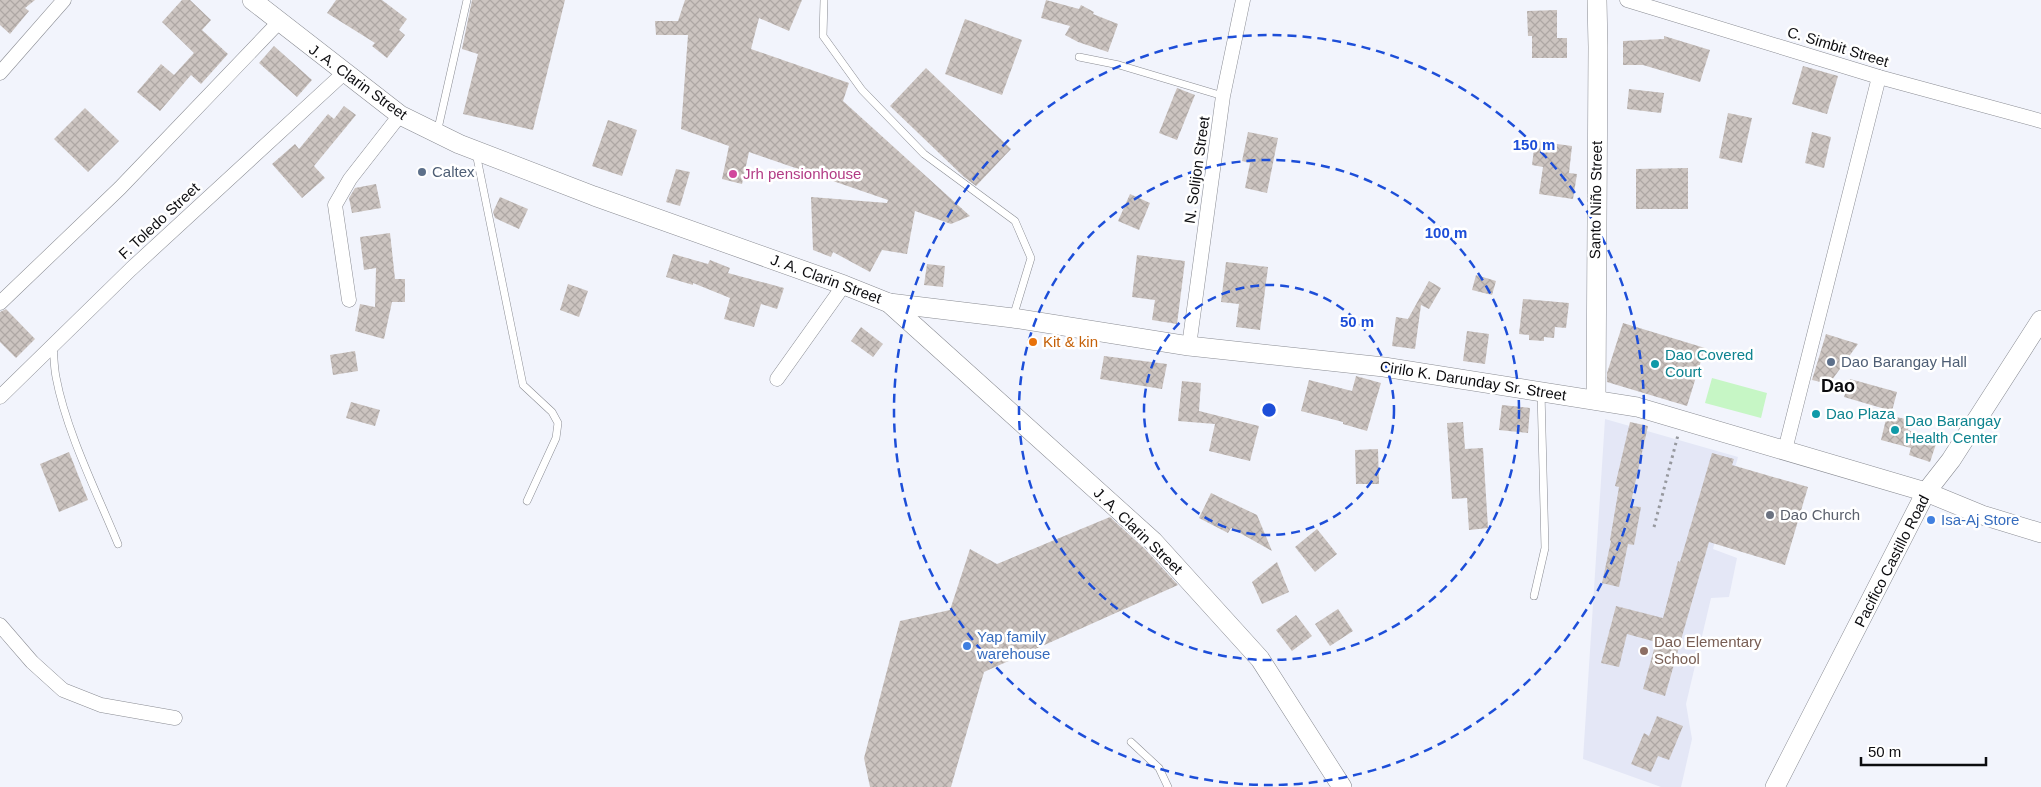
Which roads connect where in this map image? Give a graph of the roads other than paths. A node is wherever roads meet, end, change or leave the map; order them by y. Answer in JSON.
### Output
{"nodes":[{"id":1,"x":64,"y":0,"type":"edge"},
{"id":2,"x":252,"y":0,"type":"edge"},
{"id":3,"x":467,"y":0,"type":"edge"},
{"id":4,"x":824,"y":0,"type":"edge"},
{"id":5,"x":1242,"y":0,"type":"edge"},
{"id":6,"x":1597,"y":0,"type":"edge"},
{"id":7,"x":1627,"y":0,"type":"edge"},
{"id":8,"x":1661,"y":5,"type":"edge"},
{"id":9,"x":279,"y":22,"type":"junction"},
{"id":10,"x":1079,"y":57,"type":"dead end"},
{"id":11,"x":0,"y":73,"type":"edge"},
{"id":12,"x":344,"y":73,"type":"junction"},
{"id":13,"x":1879,"y":77,"type":"junction"},
{"id":14,"x":1223,"y":96,"type":"junction"},
{"id":15,"x":400,"y":114,"type":"junction"},
{"id":16,"x":2041,"y":121,"type":"edge"},
{"id":17,"x":437,"y":133,"type":"junction"},
{"id":18,"x":476,"y":150,"type":"junction"},
{"id":19,"x":844,"y":285,"type":"junction"},
{"id":20,"x":349,"y":300,"type":"dead end"},
{"id":21,"x":0,"y":303,"type":"edge"},
{"id":22,"x":889,"y":303,"type":"junction"},
{"id":23,"x":1013,"y":318,"type":"junction"},
{"id":24,"x":2041,"y":320,"type":"edge"},
{"id":25,"x":53,"y":345,"type":"junction"},
{"id":26,"x":1189,"y":346,"type":"junction"},
{"id":27,"x":777,"y":379,"type":"dead end"},
{"id":28,"x":1541,"y":391,"type":"junction"},
{"id":29,"x":0,"y":397,"type":"edge"},
{"id":30,"x":1596,"y":400,"type":"junction"},
{"id":31,"x":1785,"y":450,"type":"junction"},
{"id":32,"x":1926,"y":492,"type":"junction"},
{"id":33,"x":527,"y":501,"type":"dead end"},
{"id":34,"x":2041,"y":533,"type":"edge"},
{"id":35,"x":118,"y":544,"type":"dead end"},
{"id":36,"x":1534,"y":596,"type":"dead end"},
{"id":37,"x":0,"y":625,"type":"edge"},
{"id":38,"x":175,"y":718,"type":"dead end"},
{"id":39,"x":1131,"y":742,"type":"dead end"},
{"id":40,"x":1337,"y":785,"type":"edge"},
{"id":41,"x":1168,"y":787,"type":"edge"},
{"id":42,"x":1775,"y":787,"type":"edge"}],
"edges":[{"from":1,"to":11,"type":"street"},
{"from":2,"to":9,"type":"main road","name":"J. A. Clarin Street"},
{"from":3,"to":17,"type":"lane"},
{"from":4,"to":23,"type":"lane"},
{"from":5,"to":14,"type":"street","name":"N. Solijon Street"},
{"from":6,"to":30,"type":"main road","name":"Santo Niño Street"},
{"from":7,"to":8,"type":"street","name":"C. Simbit Street"},
{"from":8,"to":13,"type":"street","name":"C. Simbit Street"},
{"from":9,"to":12,"type":"main road","name":"J. A. Clarin Street"},
{"from":9,"to":21,"type":"street"},
{"from":10,"to":14,"type":"lane"},
{"from":12,"to":15,"type":"main road","name":"J. A. Clarin Street"},
{"from":12,"to":25,"type":"street","name":"F. Toledo Street"},
{"from":13,"to":16,"type":"street","name":"C. Simbit Street"},
{"from":13,"to":31,"type":"street"},
{"from":14,"to":26,"type":"street","name":"N. Solijon Street"},
{"from":15,"to":17,"type":"main road","name":"J. A. Clarin Street"},
{"from":15,"to":20,"type":"street"},
{"from":17,"to":18,"type":"main road","name":"J. A. Clarin Street"},
{"from":18,"to":19,"type":"main road","name":"J. A. Clarin Street"},
{"from":18,"to":33,"type":"lane"},
{"from":19,"to":22,"type":"main road","name":"J. A. Clarin Street"},
{"from":19,"to":27,"type":"street"},
{"from":22,"to":23,"type":"main road","name":"Cirilo K. Darunday Sr. Street"},
{"from":22,"to":40,"type":"main road","name":"J. A. Clarin Street"},
{"from":23,"to":26,"type":"main road","name":"Cirilo K. Darunday Sr. Street"},
{"from":24,"to":32,"type":"main road","name":"Pacifico Castillo Road"},
{"from":25,"to":29,"type":"street","name":"F. Toledo Street"},
{"from":25,"to":35,"type":"lane"},
{"from":26,"to":28,"type":"main road","name":"Cirilo K. Darunday Sr. Street"},
{"from":28,"to":30,"type":"main road","name":"Cirilo K. Darunday Sr. Street"},
{"from":28,"to":36,"type":"lane"},
{"from":30,"to":31,"type":"main road","name":"Cirilo K. Darunday Sr. Street"},
{"from":31,"to":32,"type":"main road","name":"Cirilo K. Darunday Sr. Street"},
{"from":32,"to":34,"type":"main road","name":"Cirilo K. Darunday Sr. Street"},
{"from":32,"to":42,"type":"main road","name":"Pacifico Castillo Road"},
{"from":37,"to":38,"type":"street"},
{"from":39,"to":41,"type":"lane"}]}
